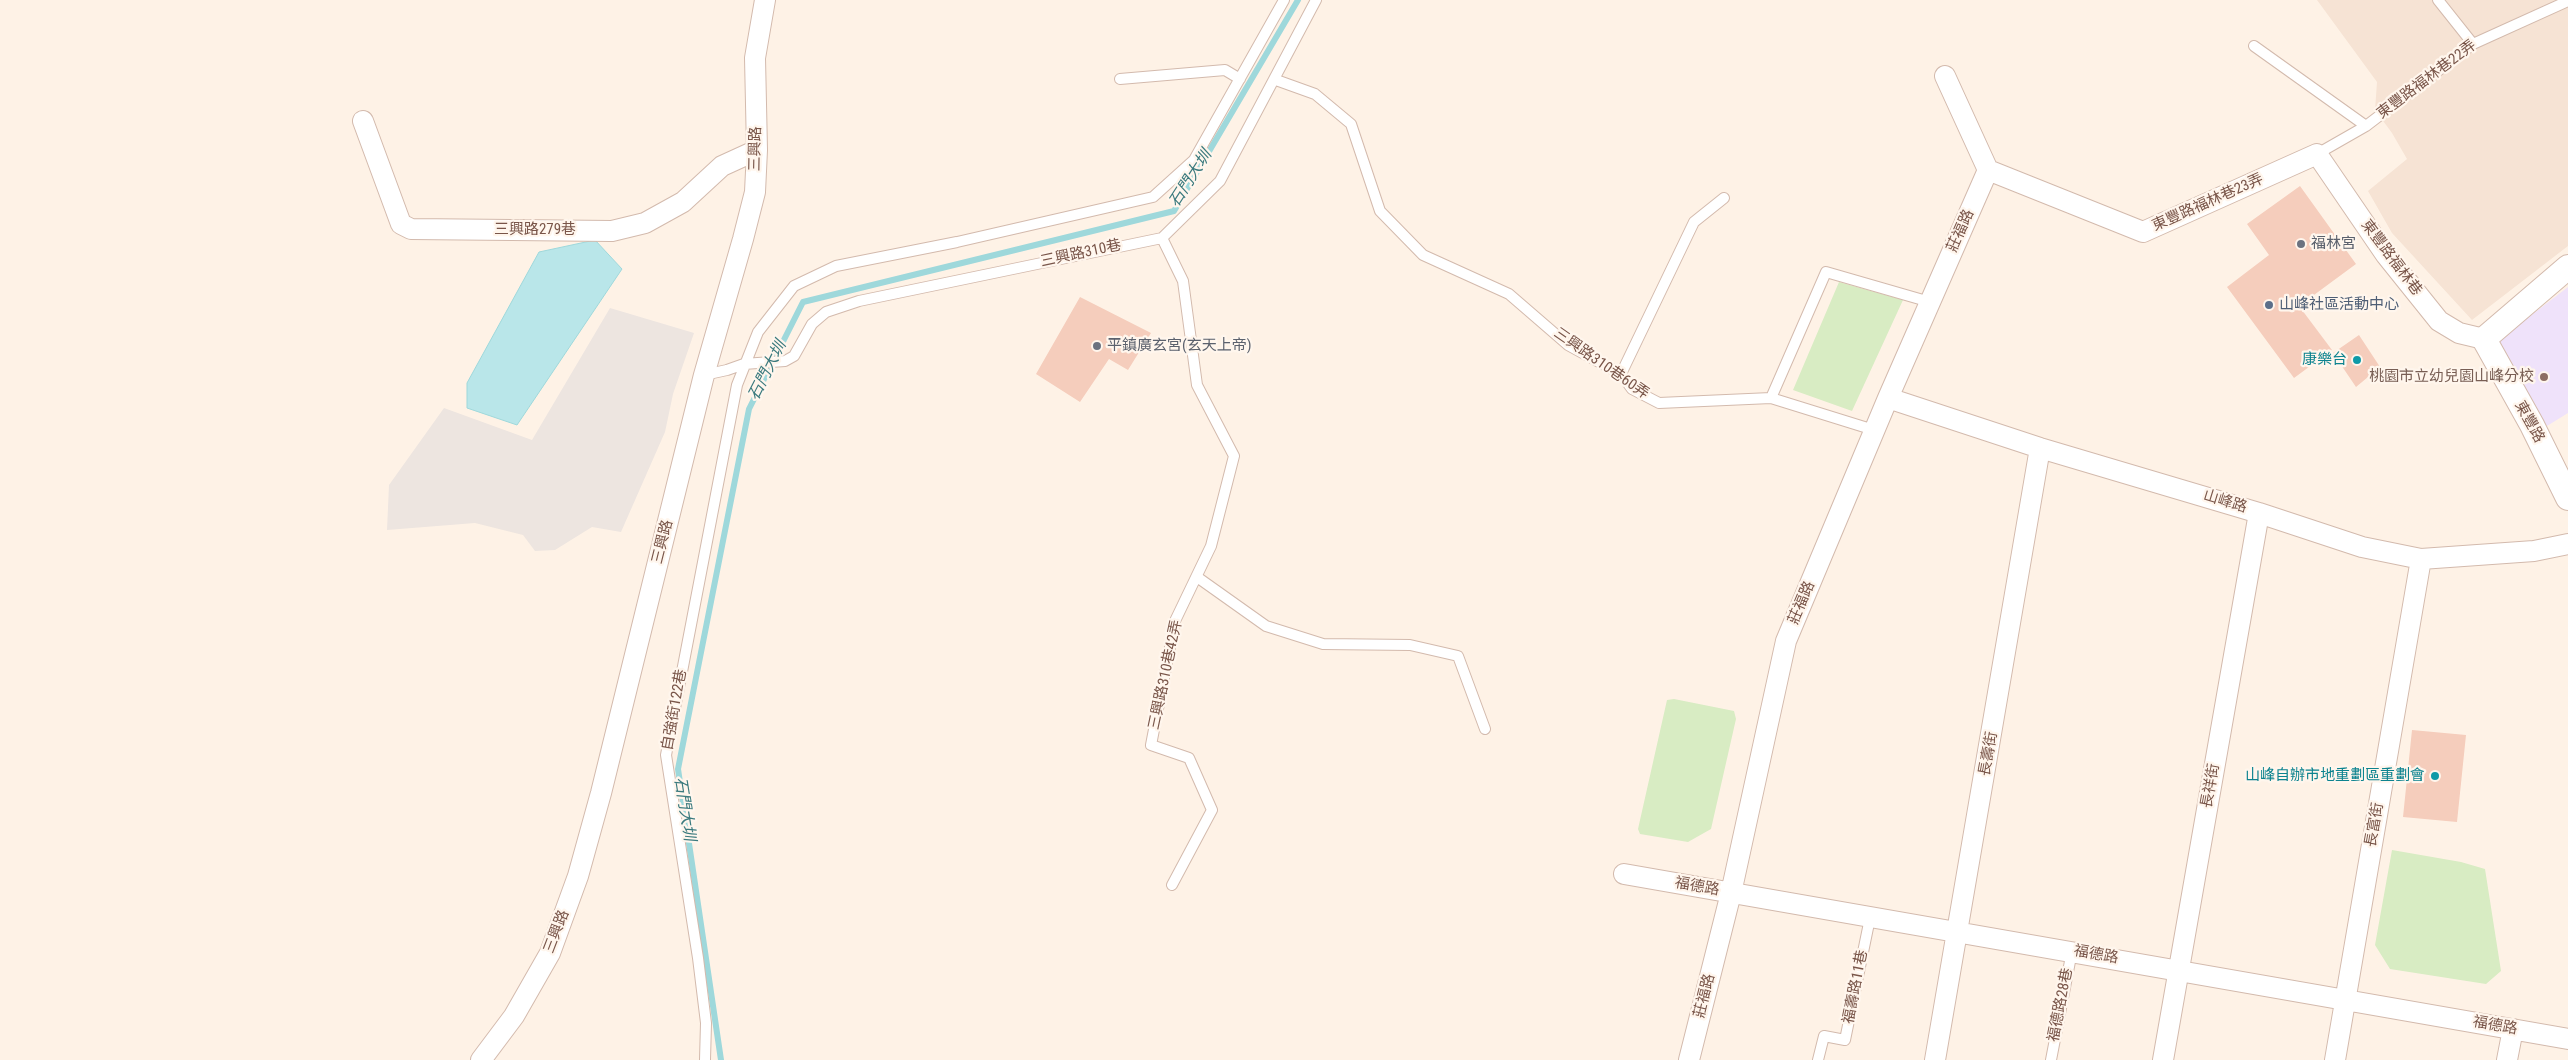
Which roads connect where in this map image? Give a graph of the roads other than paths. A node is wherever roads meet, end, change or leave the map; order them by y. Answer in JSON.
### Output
{"nodes":[{"id":1,"x":765,"y":0,"type":"edge"},
{"id":2,"x":1284,"y":0,"type":"edge"},
{"id":3,"x":1316,"y":0,"type":"edge"},
{"id":4,"x":2438,"y":0,"type":"edge"},
{"id":5,"x":2568,"y":1,"type":"edge"},
{"id":6,"x":2473,"y":44,"type":"junction"},
{"id":7,"x":2254,"y":46,"type":"dead end"},
{"id":8,"x":1945,"y":76,"type":"dead end"},
{"id":9,"x":1120,"y":79,"type":"dead end"},
{"id":10,"x":1240,"y":79,"type":"junction"},
{"id":11,"x":1276,"y":80,"type":"junction"},
{"id":12,"x":363,"y":121,"type":"dead end"},
{"id":13,"x":2366,"y":126,"type":"junction"},
{"id":14,"x":756,"y":150,"type":"junction"},
{"id":15,"x":2317,"y":154,"type":"junction"},
{"id":16,"x":1988,"y":170,"type":"junction"},
{"id":17,"x":1724,"y":198,"type":"dead end"},
{"id":18,"x":1162,"y":238,"type":"junction"},
{"id":19,"x":2568,"y":267,"type":"edge"},
{"id":20,"x":1930,"y":302,"type":"junction"},
{"id":21,"x":2484,"y":339,"type":"junction"},
{"id":22,"x":746,"y":364,"type":"junction"},
{"id":23,"x":1621,"y":374,"type":"junction"},
{"id":24,"x":704,"y":375,"type":"junction"},
{"id":25,"x":1771,"y":398,"type":"junction"},
{"id":26,"x":1888,"y":398,"type":"junction"},
{"id":27,"x":1874,"y":430,"type":"junction"},
{"id":28,"x":2040,"y":448,"type":"junction"},
{"id":29,"x":2568,"y":498,"type":"edge"},
{"id":30,"x":2260,"y":513,"type":"junction"},
{"id":31,"x":2568,"y":544,"type":"edge"},
{"id":32,"x":2420,"y":560,"type":"junction"},
{"id":33,"x":1197,"y":577,"type":"junction"},
{"id":34,"x":1486,"y":729,"type":"dead end"},
{"id":35,"x":1624,"y":874,"type":"dead end"},
{"id":36,"x":1172,"y":885,"type":"dead end"},
{"id":37,"x":1730,"y":893,"type":"junction"},
{"id":38,"x":1870,"y":918,"type":"junction"},
{"id":39,"x":1958,"y":932,"type":"junction"},
{"id":40,"x":2072,"y":951,"type":"junction"},
{"id":41,"x":2179,"y":970,"type":"junction"},
{"id":42,"x":2345,"y":999,"type":"junction"},
{"id":43,"x":2513,"y":1029,"type":"junction"},
{"id":44,"x":2568,"y":1039,"type":"edge"},
{"id":45,"x":481,"y":1060,"type":"edge"},
{"id":46,"x":705,"y":1060,"type":"edge"},
{"id":47,"x":1690,"y":1060,"type":"edge"},
{"id":48,"x":1818,"y":1060,"type":"edge"},
{"id":49,"x":1935,"y":1060,"type":"edge"},
{"id":50,"x":2051,"y":1060,"type":"edge"},
{"id":51,"x":2162,"y":1060,"type":"edge"},
{"id":52,"x":2335,"y":1060,"type":"edge"},
{"id":53,"x":2507,"y":1060,"type":"edge"}],
"edges":[{"from":1,"to":14,"type":"street","name":"三興路"},
{"from":2,"to":10,"type":"lane"},
{"from":3,"to":11,"type":"lane"},
{"from":4,"to":6,"type":"lane"},
{"from":5,"to":6,"type":"lane","name":"東豐路福林巷22弄"},
{"from":6,"to":13,"type":"lane","name":"東豐路福林巷22弄"},
{"from":7,"to":13,"type":"lane"},
{"from":8,"to":16,"type":"street"},
{"from":9,"to":10,"type":"lane"},
{"from":10,"to":22,"type":"lane"},
{"from":11,"to":18,"type":"lane"},
{"from":11,"to":23,"type":"lane","name":"三興路310巷60弄"},
{"from":12,"to":14,"type":"street","name":"三興路279巷"},
{"from":13,"to":15,"type":"lane","name":"東豐路福林巷22弄"},
{"from":14,"to":24,"type":"street","name":"三興路"},
{"from":15,"to":16,"type":"street","name":"東豐路福林巷23弄"},
{"from":15,"to":21,"type":"street","name":"東豐路福林巷"},
{"from":16,"to":20,"type":"street","name":"莊福路"},
{"from":17,"to":23,"type":"lane"},
{"from":18,"to":22,"type":"lane","name":"三興路310巷"},
{"from":18,"to":33,"type":"lane","name":"三興路310巷42弄"},
{"from":19,"to":21,"type":"street"},
{"from":20,"to":25,"type":"lane"},
{"from":20,"to":26,"type":"street","name":"莊福路"},
{"from":21,"to":29,"type":"street","name":"東豐路"},
{"from":22,"to":24,"type":"lane","name":"三興路310巷"},
{"from":22,"to":46,"type":"lane","name":"自強街122巷"},
{"from":23,"to":25,"type":"lane","name":"三興路310巷60弄"},
{"from":24,"to":45,"type":"street","name":"三興路"},
{"from":25,"to":27,"type":"lane","name":"三興路310巷60弄"},
{"from":26,"to":27,"type":"street","name":"莊福路"},
{"from":26,"to":28,"type":"street","name":"山峰路"},
{"from":27,"to":37,"type":"street","name":"莊福路"},
{"from":28,"to":30,"type":"street","name":"山峰路"},
{"from":28,"to":39,"type":"street","name":"長壽街"},
{"from":30,"to":32,"type":"street","name":"山峰路"},
{"from":30,"to":41,"type":"street","name":"長祥街"},
{"from":31,"to":32,"type":"street","name":"山峰路"},
{"from":32,"to":42,"type":"street","name":"長富街"},
{"from":33,"to":34,"type":"lane"},
{"from":33,"to":36,"type":"lane","name":"三興路310巷42弄"},
{"from":35,"to":37,"type":"street","name":"福德路"},
{"from":37,"to":38,"type":"street","name":"福德路"},
{"from":37,"to":47,"type":"street","name":"莊福路"},
{"from":38,"to":39,"type":"street","name":"福德路"},
{"from":38,"to":48,"type":"lane","name":"福壽路11巷"},
{"from":39,"to":40,"type":"street","name":"福德路"},
{"from":39,"to":49,"type":"street","name":"長壽街"},
{"from":40,"to":41,"type":"street","name":"福德路"},
{"from":40,"to":50,"type":"lane","name":"福德路28巷"},
{"from":41,"to":42,"type":"street","name":"福德路"},
{"from":41,"to":51,"type":"street","name":"長祥街"},
{"from":42,"to":43,"type":"street","name":"福德路"},
{"from":42,"to":52,"type":"street","name":"長富街"},
{"from":43,"to":44,"type":"street","name":"福德路"},
{"from":43,"to":53,"type":"street"}]}
